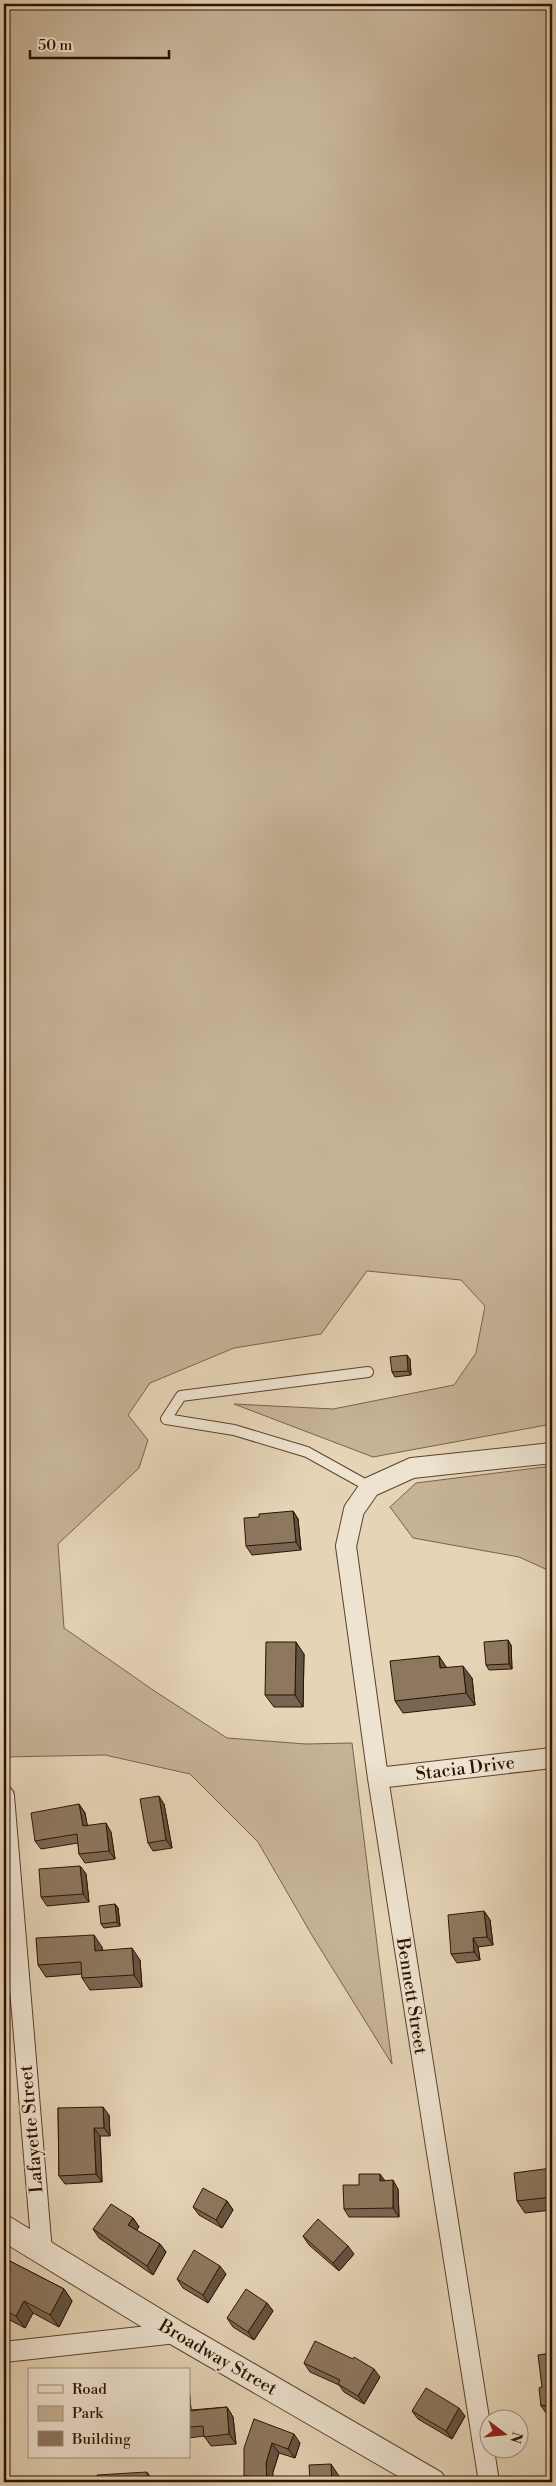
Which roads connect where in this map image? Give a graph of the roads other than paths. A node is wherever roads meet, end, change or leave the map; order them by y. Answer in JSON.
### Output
{"nodes":[{"id":1,"x":368,"y":1372,"type":"dead end"},
{"id":2,"x":552,"y":1452,"type":"edge"},
{"id":3,"x":370,"y":1487,"type":"junction"},
{"id":4,"x":552,"y":1758,"type":"edge"},
{"id":5,"x":378,"y":1778,"type":"junction"},
{"id":6,"x":4,"y":1796,"type":"edge"},
{"id":7,"x":4,"y":2228,"type":"edge"},
{"id":8,"x":42,"y":2252,"type":"junction"},
{"id":9,"x":176,"y":2332,"type":"junction"},
{"id":10,"x":4,"y":2352,"type":"edge"},
{"id":11,"x":433,"y":2482,"type":"edge"},
{"id":12,"x":489,"y":2482,"type":"edge"}],
"edges":[{"from":1,"to":3,"type":"lane"},
{"from":2,"to":3,"type":"street"},
{"from":3,"to":5,"type":"street","name":"Bennett Street"},
{"from":4,"to":5,"type":"street","name":"Stacia Drive"},
{"from":5,"to":12,"type":"street","name":"Bennett Street"},
{"from":6,"to":8,"type":"street","name":"Lafayette Street"},
{"from":7,"to":8,"type":"street","name":"Broadway Street"},
{"from":8,"to":9,"type":"street","name":"Broadway Street"},
{"from":9,"to":10,"type":"street"},
{"from":9,"to":11,"type":"street","name":"Broadway Street"}]}
